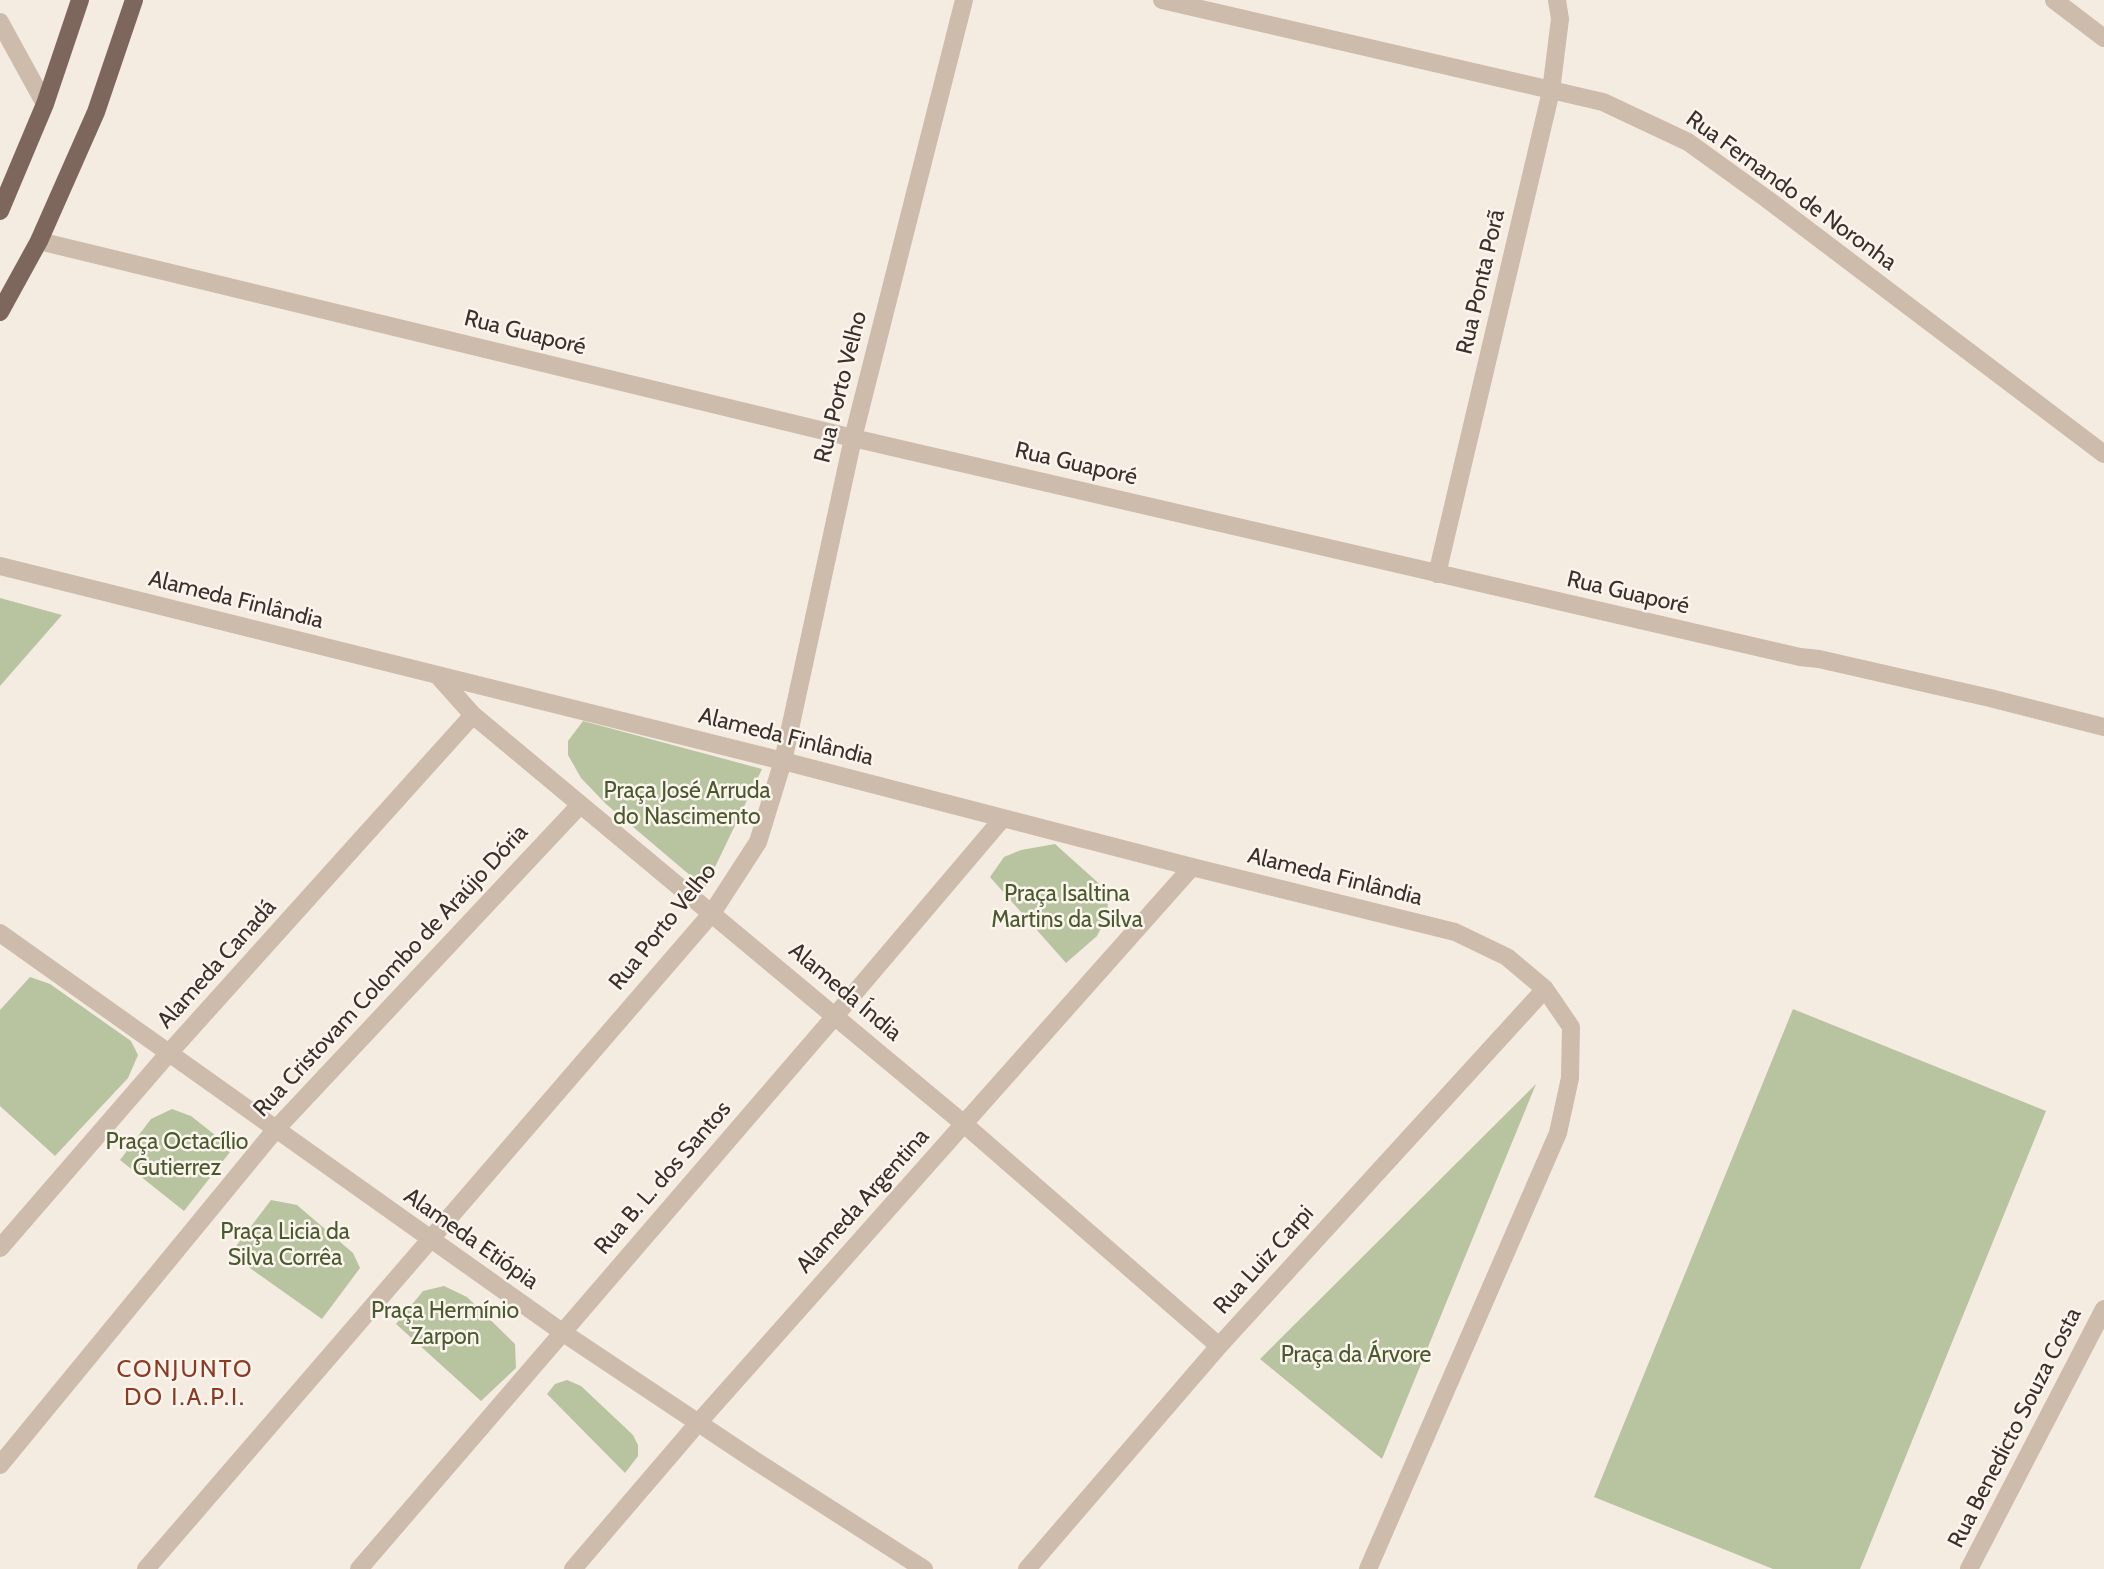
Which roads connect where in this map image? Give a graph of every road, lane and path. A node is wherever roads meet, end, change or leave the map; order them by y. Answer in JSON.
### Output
{"nodes":[{"id":1,"x":80,"y":0,"type":"edge"},
{"id":2,"x":134,"y":0,"type":"edge"},
{"id":3,"x":964,"y":0,"type":"edge"},
{"id":4,"x":1162,"y":0,"type":"edge"},
{"id":5,"x":1556,"y":0,"type":"edge"},
{"id":6,"x":2054,"y":0,"type":"edge"},
{"id":7,"x":0,"y":22,"type":"edge"},
{"id":8,"x":2104,"y":38,"type":"edge"},
{"id":9,"x":1551,"y":91,"type":"junction"},
{"id":10,"x":45,"y":104,"type":"junction"},
{"id":11,"x":0,"y":211,"type":"edge"},
{"id":12,"x":38,"y":241,"type":"junction"},
{"id":13,"x":0,"y":312,"type":"edge"},
{"id":14,"x":853,"y":438,"type":"junction"},
{"id":15,"x":2104,"y":454,"type":"edge"},
{"id":16,"x":0,"y":566,"type":"edge"},
{"id":17,"x":1437,"y":574,"type":"junction"},
{"id":18,"x":439,"y":677,"type":"junction"},
{"id":19,"x":473,"y":715,"type":"junction"},
{"id":20,"x":2104,"y":727,"type":"edge"},
{"id":21,"x":783,"y":761,"type":"junction"},
{"id":22,"x":580,"y":805,"type":"junction"},
{"id":23,"x":1003,"y":818,"type":"junction"},
{"id":24,"x":1192,"y":867,"type":"junction"},
{"id":25,"x":712,"y":913,"type":"junction"},
{"id":26,"x":1,"y":935,"type":"edge"},
{"id":27,"x":1545,"y":989,"type":"junction"},
{"id":28,"x":835,"y":1016,"type":"junction"},
{"id":29,"x":168,"y":1054,"type":"junction"},
{"id":30,"x":964,"y":1124,"type":"junction"},
{"id":31,"x":276,"y":1129,"type":"junction"},
{"id":32,"x":430,"y":1240,"type":"junction"},
{"id":33,"x":0,"y":1248,"type":"edge"},
{"id":34,"x":2104,"y":1309,"type":"edge"},
{"id":35,"x":562,"y":1332,"type":"junction"},
{"id":36,"x":1219,"y":1346,"type":"junction"},
{"id":37,"x":698,"y":1423,"type":"junction"},
{"id":38,"x":0,"y":1465,"type":"edge"},
{"id":39,"x":146,"y":1569,"type":"edge"},
{"id":40,"x":359,"y":1569,"type":"edge"},
{"id":41,"x":573,"y":1569,"type":"edge"},
{"id":42,"x":924,"y":1569,"type":"edge"},
{"id":43,"x":1027,"y":1569,"type":"edge"},
{"id":44,"x":1368,"y":1569,"type":"edge"},
{"id":45,"x":1969,"y":1569,"type":"edge"}],
"edges":[{"from":1,"to":10,"type":"main road"},
{"from":2,"to":12,"type":"main road"},
{"from":3,"to":14,"type":"street","name":"Rua Porto Velho"},
{"from":4,"to":9,"type":"street","name":"Rua Fernando de Noronha"},
{"from":5,"to":9,"type":"street","name":"Rua Ponta Porã"},
{"from":6,"to":8,"type":"street"},
{"from":7,"to":10,"type":"street"},
{"from":9,"to":15,"type":"street","name":"Rua Fernando de Noronha"},
{"from":9,"to":17,"type":"street","name":"Rua Ponta Porã"},
{"from":10,"to":11,"type":"main road"},
{"from":12,"to":13,"type":"main road"},
{"from":12,"to":14,"type":"street","name":"Rua Guaporé"},
{"from":14,"to":17,"type":"street","name":"Rua Guaporé"},
{"from":14,"to":21,"type":"street","name":"Rua Porto Velho"},
{"from":16,"to":18,"type":"street","name":"Alameda Finlândia"},
{"from":17,"to":20,"type":"street","name":"Rua Guaporé"},
{"from":18,"to":19,"type":"street","name":"Alameda Índia"},
{"from":18,"to":21,"type":"street","name":"Alameda Finlândia"},
{"from":19,"to":22,"type":"street","name":"Alameda Índia"},
{"from":19,"to":29,"type":"street","name":"Alameda Canadá"},
{"from":21,"to":23,"type":"street","name":"Alameda Finlândia"},
{"from":21,"to":25,"type":"street","name":"Rua Porto Velho"},
{"from":22,"to":25,"type":"street","name":"Alameda Índia"},
{"from":22,"to":31,"type":"street","name":"Rua Cristovam Colombo de Araújo Dória"},
{"from":23,"to":24,"type":"street","name":"Alameda Finlândia"},
{"from":23,"to":28,"type":"street","name":"Rua B. L. dos Santos"},
{"from":24,"to":27,"type":"street","name":"Alameda Finlândia"},
{"from":24,"to":30,"type":"street","name":"Alameda Argentina"},
{"from":25,"to":28,"type":"street","name":"Alameda Índia"},
{"from":25,"to":32,"type":"street","name":"Rua Porto Velho"},
{"from":26,"to":29,"type":"street","name":"Alameda Etiópia"},
{"from":27,"to":36,"type":"street","name":"Rua Luiz Carpi"},
{"from":27,"to":44,"type":"street","name":"Alameda Finlândia"},
{"from":28,"to":30,"type":"street","name":"Alameda Índia"},
{"from":28,"to":35,"type":"street","name":"Rua B. L. dos Santos"},
{"from":29,"to":31,"type":"street","name":"Alameda Etiópia"},
{"from":29,"to":33,"type":"street","name":"Alameda Canadá"},
{"from":30,"to":36,"type":"street","name":"Alameda Índia"},
{"from":30,"to":37,"type":"street","name":"Alameda Argentina"},
{"from":31,"to":32,"type":"street","name":"Alameda Etiópia"},
{"from":31,"to":38,"type":"street","name":"Rua Cristovam Colombo de Araújo Dória"},
{"from":32,"to":35,"type":"street","name":"Alameda Etiópia"},
{"from":32,"to":39,"type":"street","name":"Rua Porto Velho"},
{"from":34,"to":45,"type":"street","name":"Rua Benedicto Souza Costa"},
{"from":35,"to":37,"type":"street","name":"Alameda Etiópia"},
{"from":35,"to":40,"type":"street","name":"Rua B. L. dos Santos"},
{"from":36,"to":43,"type":"street","name":"Rua Luiz Carpi"},
{"from":37,"to":41,"type":"street","name":"Alameda Argentina"},
{"from":37,"to":42,"type":"street","name":"Alameda Etiópia"}]}
